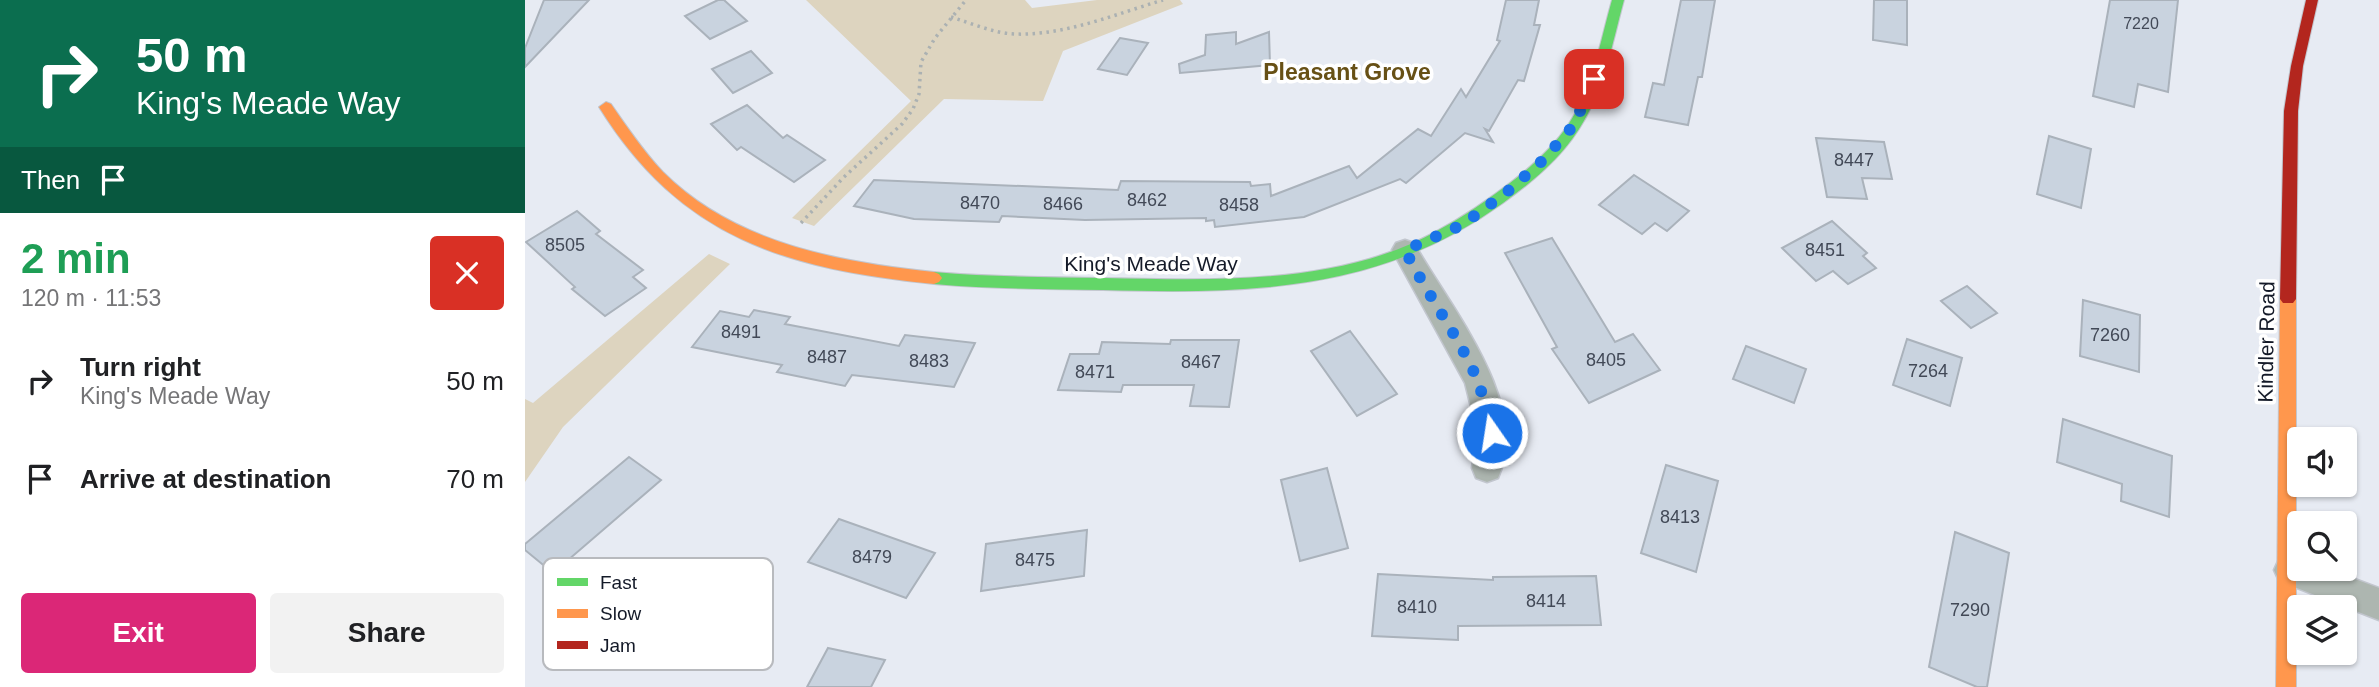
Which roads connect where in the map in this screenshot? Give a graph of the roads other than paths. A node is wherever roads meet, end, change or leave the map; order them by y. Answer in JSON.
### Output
{"nodes":[{"id":1,"x":1618,"y":0,"type":"edge"},
{"id":2,"x":2312,"y":0,"type":"edge"},
{"id":3,"x":606,"y":107,"type":"dead end"},
{"id":4,"x":1405,"y":250,"type":"junction"},
{"id":5,"x":1487,"y":468,"type":"dead end"},
{"id":6,"x":2288,"y":511,"type":"edge"},
{"id":7,"x":2290,"y":581,"type":"edge"},
{"id":8,"x":2319,"y":581,"type":"edge"},
{"id":9,"x":2379,"y":604,"type":"edge"},
{"id":10,"x":2286,"y":687,"type":"edge"}],
"edges":[{"from":1,"to":4,"type":"street","name":"King's Meade Way"},
{"from":2,"to":6,"type":"street","name":"Kindler Road"},
{"from":3,"to":4,"type":"street","name":"King's Meade Way"},
{"from":4,"to":5,"type":"street"},
{"from":7,"to":10,"type":"street","name":"Kindler Road"},
{"from":8,"to":9,"type":"street"}]}
